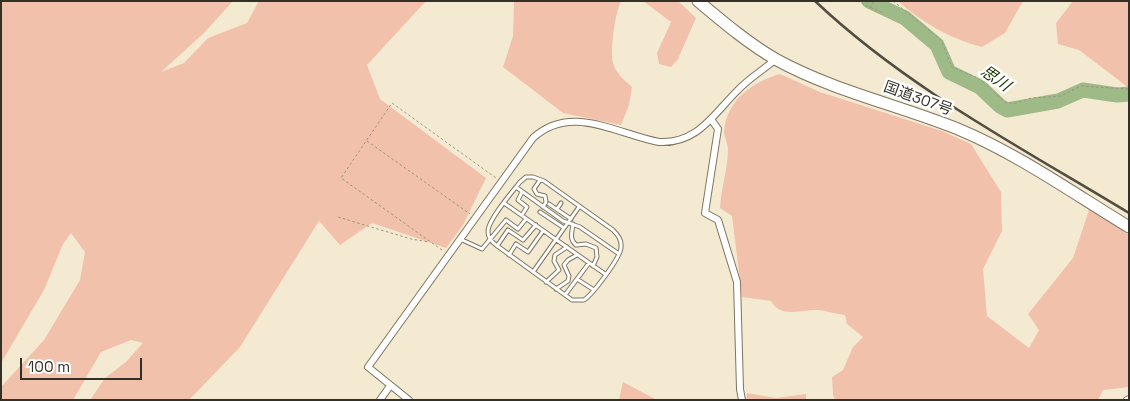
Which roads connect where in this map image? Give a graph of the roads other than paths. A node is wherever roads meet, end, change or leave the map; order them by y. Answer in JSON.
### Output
{"nodes":[{"id":1,"x":698,"y":1,"type":"edge"},
{"id":2,"x":776,"y":59,"type":"junction"},
{"id":3,"x":712,"y":119,"type":"junction"},
{"id":4,"x":540,"y":180,"type":"junction"},
{"id":5,"x":516,"y":188,"type":"junction"},
{"id":6,"x":522,"y":192,"type":"junction"},
{"id":7,"x":504,"y":203,"type":"junction"},
{"id":8,"x":561,"y":203,"type":"dead end"},
{"id":9,"x":550,"y":204,"type":"dead end"},
{"id":10,"x":543,"y":207,"type":"junction"},
{"id":11,"x":579,"y":207,"type":"junction"},
{"id":12,"x":556,"y":209,"type":"junction"},
{"id":13,"x":540,"y":212,"type":"dead end"},
{"id":14,"x":522,"y":216,"type":"junction"},
{"id":15,"x":526,"y":218,"type":"junction"},
{"id":16,"x":550,"y":219,"type":"junction"},
{"id":17,"x":571,"y":219,"type":"junction"},
{"id":18,"x":568,"y":223,"type":"junction"},
{"id":19,"x":546,"y":224,"type":"dead end"},
{"id":20,"x":573,"y":224,"type":"junction"},
{"id":21,"x":536,"y":225,"type":"junction"},
{"id":22,"x":1129,"y":227,"type":"edge"},
{"id":23,"x":564,"y":228,"type":"junction"},
{"id":24,"x":543,"y":231,"type":"junction"},
{"id":25,"x":460,"y":239,"type":"junction"},
{"id":26,"x":491,"y":240,"type":"junction"},
{"id":27,"x":556,"y":240,"type":"junction"},
{"id":28,"x":497,"y":246,"type":"junction"},
{"id":29,"x":567,"y":247,"type":"junction"},
{"id":30,"x":619,"y":254,"type":"junction"},
{"id":31,"x":509,"y":255,"type":"junction"},
{"id":32,"x":577,"y":255,"type":"junction"},
{"id":33,"x":591,"y":264,"type":"junction"},
{"id":34,"x":533,"y":272,"type":"junction"},
{"id":35,"x":605,"y":274,"type":"junction"},
{"id":36,"x":577,"y":279,"type":"junction"},
{"id":37,"x":546,"y":282,"type":"junction"},
{"id":38,"x":556,"y":288,"type":"junction"},
{"id":39,"x":594,"y":290,"type":"junction"},
{"id":40,"x":565,"y":295,"type":"junction"},
{"id":41,"x":390,"y":386,"type":"junction"},
{"id":42,"x":380,"y":400,"type":"edge"},
{"id":43,"x":409,"y":400,"type":"edge"},
{"id":44,"x":742,"y":400,"type":"edge"}],
"edges":[{"from":1,"to":2,"type":"highway","name":"国道307号"},
{"from":2,"to":3,"type":"street"},
{"from":2,"to":22,"type":"highway","name":"国道307号"},
{"from":3,"to":25,"type":"street"},
{"from":3,"to":44,"type":"street"},
{"from":4,"to":5,"type":"lane"},
{"from":4,"to":10,"type":"lane"},
{"from":4,"to":11,"type":"lane"},
{"from":5,"to":6,"type":"lane"},
{"from":5,"to":7,"type":"lane"},
{"from":6,"to":10,"type":"lane"},
{"from":6,"to":14,"type":"lane"},
{"from":7,"to":14,"type":"lane"},
{"from":7,"to":26,"type":"lane"},
{"from":8,"to":12,"type":"lane"},
{"from":9,"to":12,"type":"lane"},
{"from":10,"to":18,"type":"lane"},
{"from":11,"to":17,"type":"lane"},
{"from":11,"to":30,"type":"lane"},
{"from":12,"to":17,"type":"lane"},
{"from":13,"to":16,"type":"lane"},
{"from":14,"to":15,"type":"lane"},
{"from":15,"to":21,"type":"lane"},
{"from":15,"to":26,"type":"lane"},
{"from":16,"to":19,"type":"lane"},
{"from":16,"to":23,"type":"lane"},
{"from":17,"to":18,"type":"lane"},
{"from":18,"to":20,"type":"lane"},
{"from":18,"to":23,"type":"lane"},
{"from":20,"to":30,"type":"lane"},
{"from":20,"to":33,"type":"lane"},
{"from":21,"to":24,"type":"lane"},
{"from":21,"to":28,"type":"lane"},
{"from":23,"to":27,"type":"lane"},
{"from":24,"to":27,"type":"lane"},
{"from":24,"to":31,"type":"lane"},
{"from":25,"to":26,"type":"lane"},
{"from":25,"to":41,"type":"street"},
{"from":26,"to":28,"type":"lane"},
{"from":27,"to":29,"type":"lane"},
{"from":27,"to":34,"type":"lane"},
{"from":28,"to":31,"type":"lane"},
{"from":29,"to":32,"type":"lane"},
{"from":29,"to":37,"type":"lane"},
{"from":30,"to":35,"type":"lane"},
{"from":31,"to":34,"type":"lane"},
{"from":32,"to":33,"type":"lane"},
{"from":32,"to":38,"type":"lane"},
{"from":33,"to":35,"type":"lane"},
{"from":33,"to":36,"type":"lane"},
{"from":34,"to":37,"type":"lane"},
{"from":35,"to":39,"type":"lane"},
{"from":36,"to":39,"type":"lane"},
{"from":36,"to":40,"type":"lane"},
{"from":37,"to":38,"type":"lane"},
{"from":38,"to":40,"type":"lane"},
{"from":39,"to":40,"type":"lane"},
{"from":41,"to":42,"type":"street"},
{"from":41,"to":43,"type":"street"}]}
